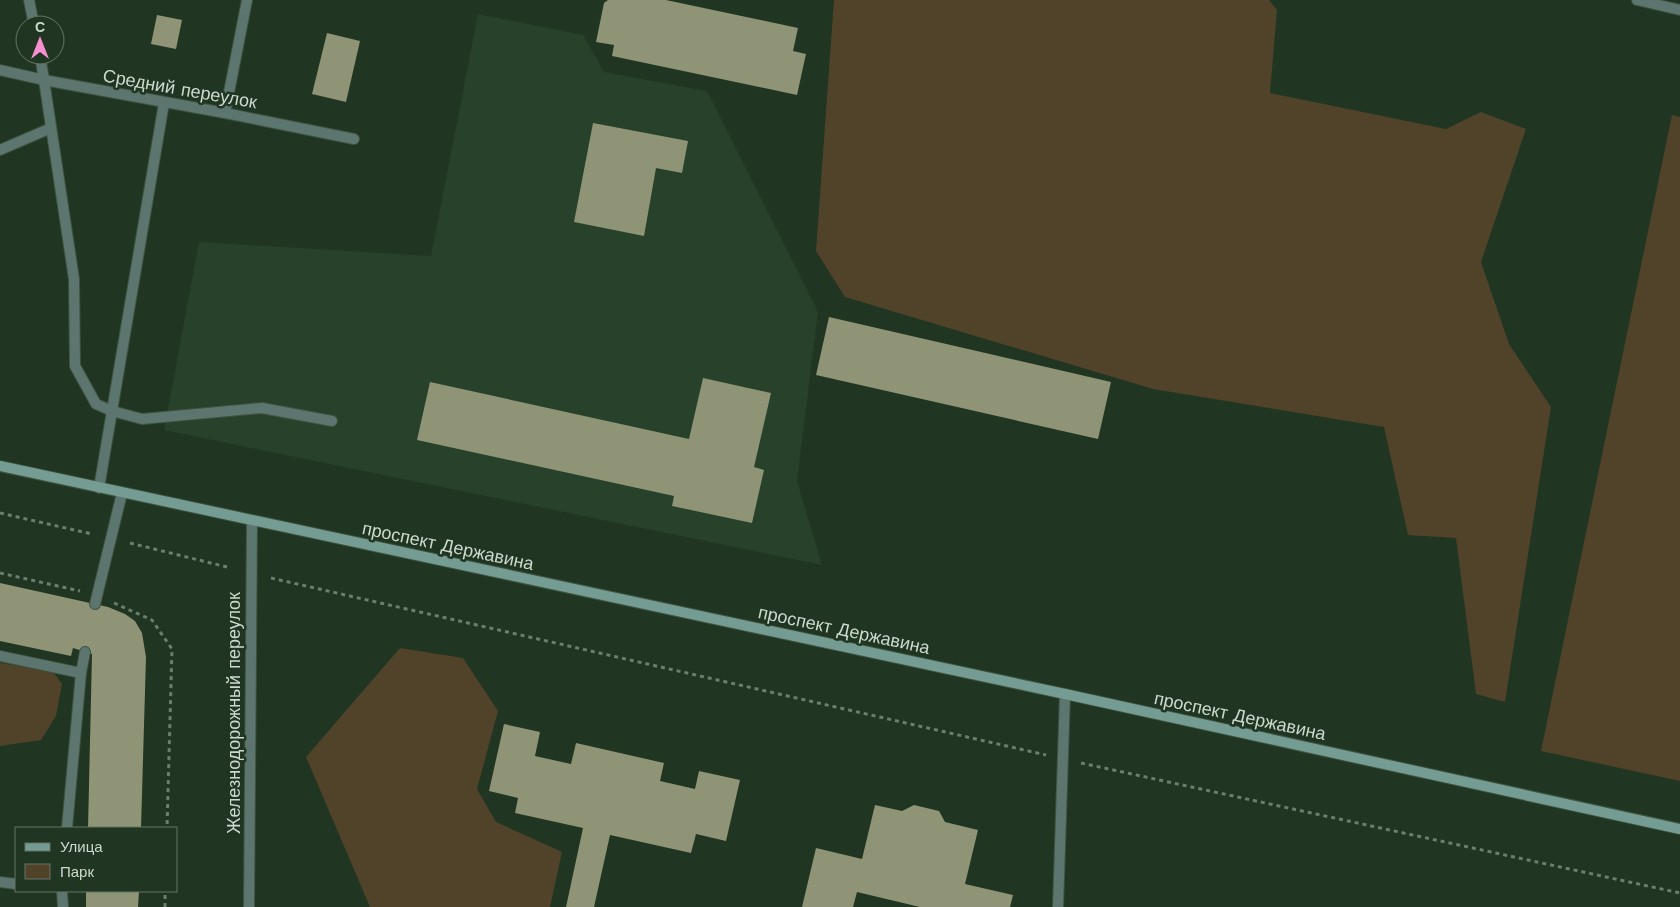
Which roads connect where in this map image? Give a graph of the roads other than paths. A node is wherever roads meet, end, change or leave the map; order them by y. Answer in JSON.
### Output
{"nodes":[{"id":1,"x":29,"y":0,"type":"edge"},
{"id":2,"x":247,"y":0,"type":"edge"},
{"id":3,"x":1637,"y":0,"type":"edge"},
{"id":4,"x":1680,"y":10,"type":"edge"},
{"id":5,"x":32,"y":15,"type":"edge"},
{"id":6,"x":42,"y":65,"type":"edge"},
{"id":7,"x":0,"y":70,"type":"edge"},
{"id":8,"x":44,"y":80,"type":"junction"},
{"id":9,"x":164,"y":103,"type":"junction"},
{"id":10,"x":225,"y":113,"type":"junction"},
{"id":11,"x":51,"y":128,"type":"junction"},
{"id":12,"x":354,"y":139,"type":"dead end"},
{"id":13,"x":0,"y":150,"type":"edge"},
{"id":14,"x":112,"y":411,"type":"junction"},
{"id":15,"x":332,"y":421,"type":"dead end"},
{"id":16,"x":0,"y":466,"type":"edge"},
{"id":17,"x":99,"y":488,"type":"junction"},
{"id":18,"x":122,"y":493,"type":"junction"},
{"id":19,"x":252,"y":520,"type":"junction"},
{"id":20,"x":96,"y":600,"type":"road end"},
{"id":21,"x":85,"y":652,"type":"dead end"},
{"id":22,"x":0,"y":656,"type":"edge"},
{"id":23,"x":81,"y":673,"type":"junction"},
{"id":24,"x":1065,"y":694,"type":"junction"},
{"id":25,"x":67,"y":827,"type":"edge"},
{"id":26,"x":1680,"y":829,"type":"edge"},
{"id":27,"x":0,"y":882,"type":"edge"},
{"id":28,"x":15,"y":884,"type":"edge"},
{"id":29,"x":62,"y":892,"type":"edge"},
{"id":30,"x":63,"y":907,"type":"edge"},
{"id":31,"x":249,"y":907,"type":"edge"},
{"id":32,"x":1058,"y":907,"type":"edge"}],
"edges":[{"from":1,"to":5,"type":"street"},
{"from":2,"to":10,"type":"street"},
{"from":3,"to":4,"type":"street"},
{"from":6,"to":8,"type":"street"},
{"from":7,"to":8,"type":"street","name":"Средний переулок"},
{"from":8,"to":9,"type":"street","name":"Средний переулок"},
{"from":8,"to":11,"type":"street"},
{"from":9,"to":10,"type":"street","name":"Средний переулок"},
{"from":9,"to":14,"type":"street"},
{"from":10,"to":12,"type":"street","name":"Средний переулок"},
{"from":11,"to":13,"type":"street"},
{"from":11,"to":14,"type":"street"},
{"from":14,"to":15,"type":"street"},
{"from":14,"to":17,"type":"street"},
{"from":16,"to":17,"type":"main road","name":"проспект Державина"},
{"from":17,"to":18,"type":"main road","name":"проспект Державина"},
{"from":18,"to":19,"type":"main road","name":"проспект Державина"},
{"from":18,"to":20,"type":"street"},
{"from":19,"to":24,"type":"main road","name":"проспект Державина"},
{"from":19,"to":31,"type":"street","name":"Железнодорожный переулок"},
{"from":21,"to":23,"type":"street"},
{"from":22,"to":23,"type":"street"},
{"from":23,"to":25,"type":"street"},
{"from":24,"to":26,"type":"main road","name":"проспект Державина"},
{"from":24,"to":32,"type":"street"},
{"from":27,"to":28,"type":"street"},
{"from":29,"to":30,"type":"street"}]}
